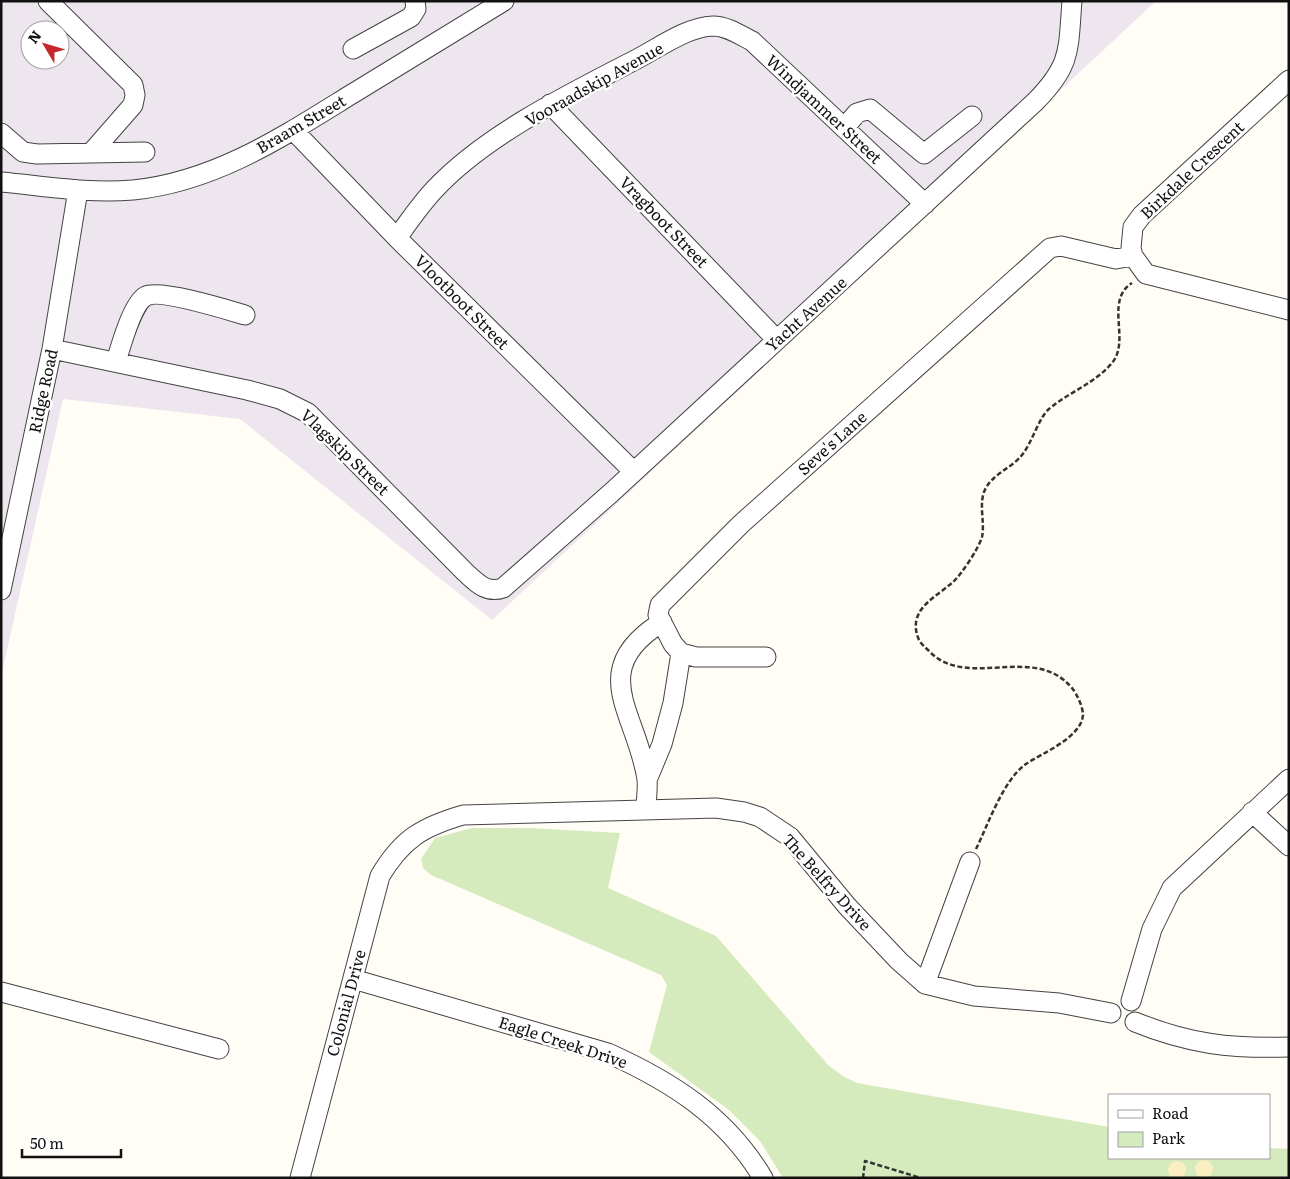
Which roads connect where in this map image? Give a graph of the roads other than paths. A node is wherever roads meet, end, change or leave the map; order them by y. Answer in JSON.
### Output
{"nodes":[{"id":1,"x":48,"y":1,"type":"edge"},
{"id":2,"x":415,"y":1,"type":"edge"},
{"id":3,"x":504,"y":1,"type":"edge"},
{"id":4,"x":1072,"y":1,"type":"edge"},
{"id":5,"x":477,"y":8,"type":"edge"},
{"id":6,"x":714,"y":26,"type":"joint"},
{"id":7,"x":353,"y":49,"type":"dead end"},
{"id":8,"x":1289,"y":80,"type":"edge"},
{"id":9,"x":550,"y":104,"type":"junction"},
{"id":10,"x":972,"y":116,"type":"dead end"},
{"id":11,"x":844,"y":128,"type":"junction"},
{"id":12,"x":293,"y":130,"type":"junction"},
{"id":13,"x":1,"y":133,"type":"edge"},
{"id":14,"x":145,"y":152,"type":"dead end"},
{"id":15,"x":91,"y":153,"type":"junction"},
{"id":16,"x":1,"y":182,"type":"edge"},
{"id":17,"x":78,"y":190,"type":"junction"},
{"id":18,"x":926,"y":204,"type":"junction"},
{"id":19,"x":397,"y":238,"type":"junction"},
{"id":20,"x":1133,"y":256,"type":"junction"},
{"id":21,"x":1289,"y":310,"type":"edge"},
{"id":22,"x":245,"y":314,"type":"dead end"},
{"id":23,"x":777,"y":340,"type":"junction"},
{"id":24,"x":52,"y":349,"type":"junction"},
{"id":25,"x":116,"y":362,"type":"junction"},
{"id":26,"x":633,"y":471,"type":"junction"},
{"id":27,"x":4,"y":562,"type":"edge"},
{"id":28,"x":1,"y":590,"type":"edge"},
{"id":29,"x":488,"y":590,"type":"joint"},
{"id":30,"x":662,"y":622,"type":"junction"},
{"id":31,"x":681,"y":653,"type":"junction"},
{"id":32,"x":766,"y":657,"type":"dead end"},
{"id":33,"x":1289,"y":779,"type":"edge"},
{"id":34,"x":647,"y":780,"type":"junction"},
{"id":35,"x":646,"y":810,"type":"junction"},
{"id":36,"x":1252,"y":812,"type":"junction"},
{"id":37,"x":411,"y":837,"type":"joint"},
{"id":38,"x":1289,"y":846,"type":"edge"},
{"id":39,"x":970,"y":862,"type":"road end"},
{"id":40,"x":353,"y":979,"type":"junction"},
{"id":41,"x":925,"y":984,"type":"junction"},
{"id":42,"x":1,"y":992,"type":"edge"},
{"id":43,"x":1131,"y":1002,"type":"junction"},
{"id":44,"x":1111,"y":1013,"type":"junction"},
{"id":45,"x":1135,"y":1022,"type":"junction"},
{"id":46,"x":1289,"y":1047,"type":"edge"},
{"id":47,"x":219,"y":1049,"type":"dead end"},
{"id":48,"x":300,"y":1178,"type":"edge"},
{"id":49,"x":763,"y":1178,"type":"edge"}],
"edges":[{"from":1,"to":15,"type":"street"},
{"from":2,"to":7,"type":"street"},
{"from":3,"to":5,"type":"street","name":"Braam Street"},
{"from":4,"to":18,"type":"street","name":"Yacht Avenue"},
{"from":5,"to":12,"type":"street","name":"Braam Street"},
{"from":6,"to":9,"type":"street","name":"Vooraadskip Avenue"},
{"from":6,"to":11,"type":"street","name":"Windjammer Street"},
{"from":8,"to":20,"type":"street","name":"Birkdale Crescent"},
{"from":9,"to":19,"type":"street","name":"Vooraadskip Avenue"},
{"from":9,"to":23,"type":"street","name":"Vragboot Street"},
{"from":10,"to":11,"type":"street"},
{"from":11,"to":18,"type":"street","name":"Windjammer Street"},
{"from":12,"to":17,"type":"street","name":"Braam Street"},
{"from":12,"to":19,"type":"street","name":"Vlootboot Street"},
{"from":13,"to":15,"type":"street"},
{"from":14,"to":15,"type":"street"},
{"from":16,"to":17,"type":"street","name":"Braam Street"},
{"from":17,"to":24,"type":"street","name":"Ridge Road"},
{"from":18,"to":23,"type":"street","name":"Yacht Avenue"},
{"from":19,"to":26,"type":"street","name":"Vlootboot Street"},
{"from":20,"to":21,"type":"street"},
{"from":20,"to":30,"type":"street","name":"Seve's Lane"},
{"from":22,"to":25,"type":"street"},
{"from":23,"to":26,"type":"street","name":"Yacht Avenue"},
{"from":24,"to":25,"type":"street","name":"Vlagskip Street"},
{"from":24,"to":27,"type":"street","name":"Ridge Road"},
{"from":25,"to":29,"type":"street","name":"Vlagskip Street"},
{"from":26,"to":29,"type":"street","name":"Yacht Avenue"},
{"from":27,"to":28,"type":"street","name":"Ridge Road"},
{"from":30,"to":31,"type":"street"},
{"from":30,"to":34,"type":"street"},
{"from":31,"to":32,"type":"street"},
{"from":31,"to":34,"type":"street"},
{"from":33,"to":36,"type":"street"},
{"from":34,"to":35,"type":"street"},
{"from":35,"to":37,"type":"street","name":"The Belfry Drive"},
{"from":35,"to":41,"type":"street","name":"The Belfry Drive"},
{"from":36,"to":38,"type":"street"},
{"from":36,"to":43,"type":"street"},
{"from":37,"to":40,"type":"street","name":"Colonial Drive"},
{"from":39,"to":41,"type":"street"},
{"from":40,"to":48,"type":"street","name":"Colonial Drive"},
{"from":40,"to":49,"type":"street","name":"Eagle Creek Drive"},
{"from":41,"to":44,"type":"street","name":"The Belfry Drive"},
{"from":42,"to":47,"type":"street"},
{"from":43,"to":44,"type":"street"},
{"from":43,"to":45,"type":"street"},
{"from":44,"to":45,"type":"street"},
{"from":45,"to":46,"type":"street"}]}
